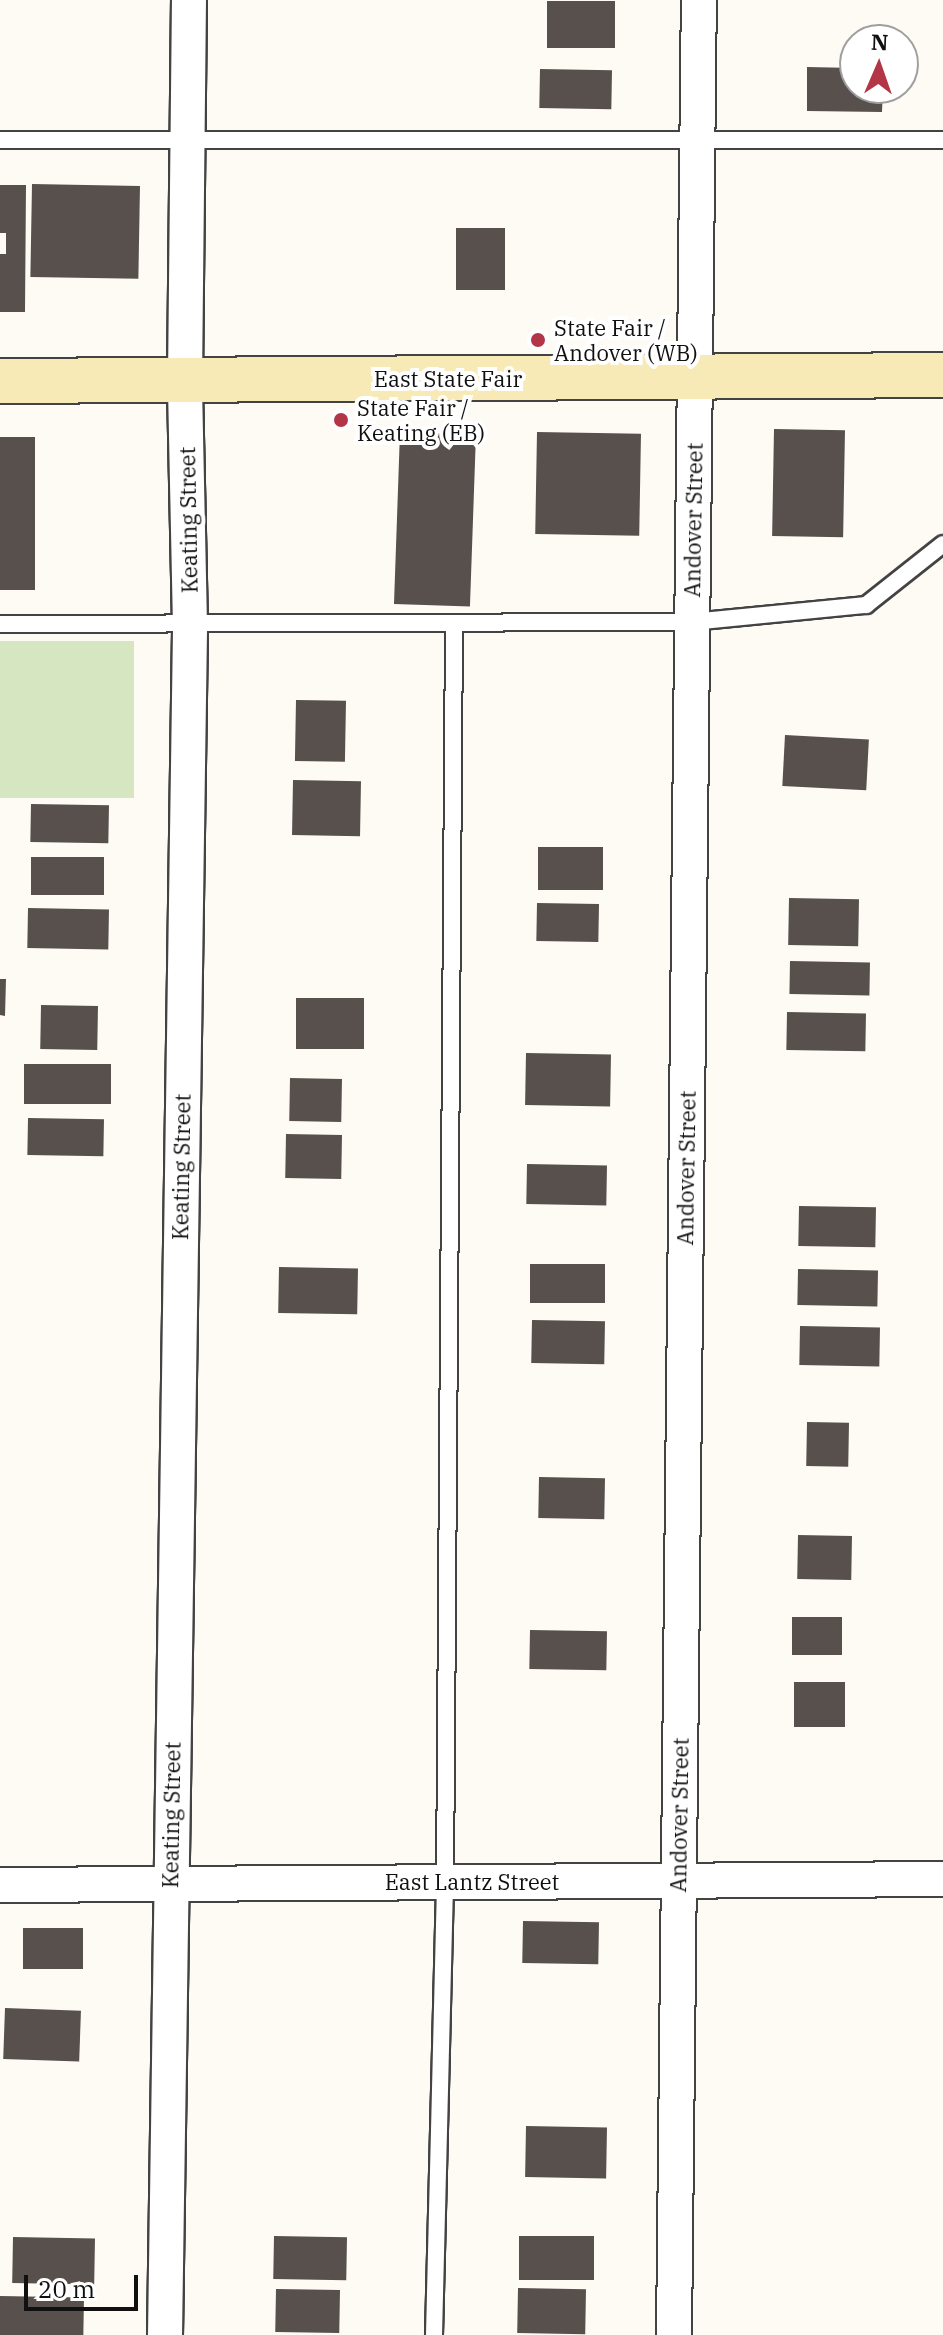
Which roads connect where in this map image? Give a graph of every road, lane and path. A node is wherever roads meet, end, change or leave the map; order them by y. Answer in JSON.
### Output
{"nodes":[{"id":1,"x":189,"y":0,"type":"edge"},
{"id":2,"x":699,"y":0,"type":"edge"},
{"id":3,"x":0,"y":140,"type":"edge"},
{"id":4,"x":187,"y":140,"type":"junction"},
{"id":5,"x":943,"y":140,"type":"edge"},
{"id":6,"x":697,"y":142,"type":"junction"},
{"id":7,"x":943,"y":375,"type":"edge"},
{"id":8,"x":695,"y":377,"type":"junction"},
{"id":9,"x":185,"y":380,"type":"junction"},
{"id":10,"x":0,"y":381,"type":"edge"},
{"id":11,"x":943,"y":544,"type":"edge"},
{"id":12,"x":692,"y":622,"type":"junction"},
{"id":13,"x":0,"y":624,"type":"edge"},
{"id":14,"x":454,"y":624,"type":"junction"},
{"id":15,"x":190,"y":626,"type":"junction"},
{"id":16,"x":943,"y":1879,"type":"edge"},
{"id":17,"x":679,"y":1880,"type":"junction"},
{"id":18,"x":445,"y":1882,"type":"junction"},
{"id":19,"x":170,"y":1883,"type":"junction"},
{"id":20,"x":0,"y":1885,"type":"edge"},
{"id":21,"x":165,"y":2335,"type":"edge"},
{"id":22,"x":434,"y":2335,"type":"edge"},
{"id":23,"x":674,"y":2335,"type":"edge"}],
"edges":[{"from":1,"to":4,"type":"street","name":"Keating Street"},
{"from":2,"to":6,"type":"street","name":"Andover Street"},
{"from":3,"to":4,"type":"lane"},
{"from":4,"to":6,"type":"lane"},
{"from":4,"to":9,"type":"street","name":"Keating Street"},
{"from":5,"to":6,"type":"lane"},
{"from":6,"to":8,"type":"street","name":"Andover Street"},
{"from":7,"to":8,"type":"street","name":"East State Fair"},
{"from":8,"to":9,"type":"street","name":"East State Fair"},
{"from":8,"to":12,"type":"street","name":"Andover Street"},
{"from":9,"to":10,"type":"street","name":"East State Fair"},
{"from":9,"to":15,"type":"street","name":"Keating Street"},
{"from":11,"to":12,"type":"lane"},
{"from":12,"to":14,"type":"lane"},
{"from":12,"to":17,"type":"street","name":"Andover Street"},
{"from":13,"to":15,"type":"lane"},
{"from":14,"to":15,"type":"lane"},
{"from":14,"to":18,"type":"lane"},
{"from":15,"to":19,"type":"street","name":"Keating Street"},
{"from":16,"to":17,"type":"street","name":"East Lantz Street"},
{"from":17,"to":18,"type":"street","name":"East Lantz Street"},
{"from":17,"to":23,"type":"street","name":"Andover Street"},
{"from":18,"to":19,"type":"street","name":"East Lantz Street"},
{"from":18,"to":22,"type":"lane"},
{"from":19,"to":20,"type":"street","name":"East Lantz Street"},
{"from":19,"to":21,"type":"street","name":"Keating Street"}]}
